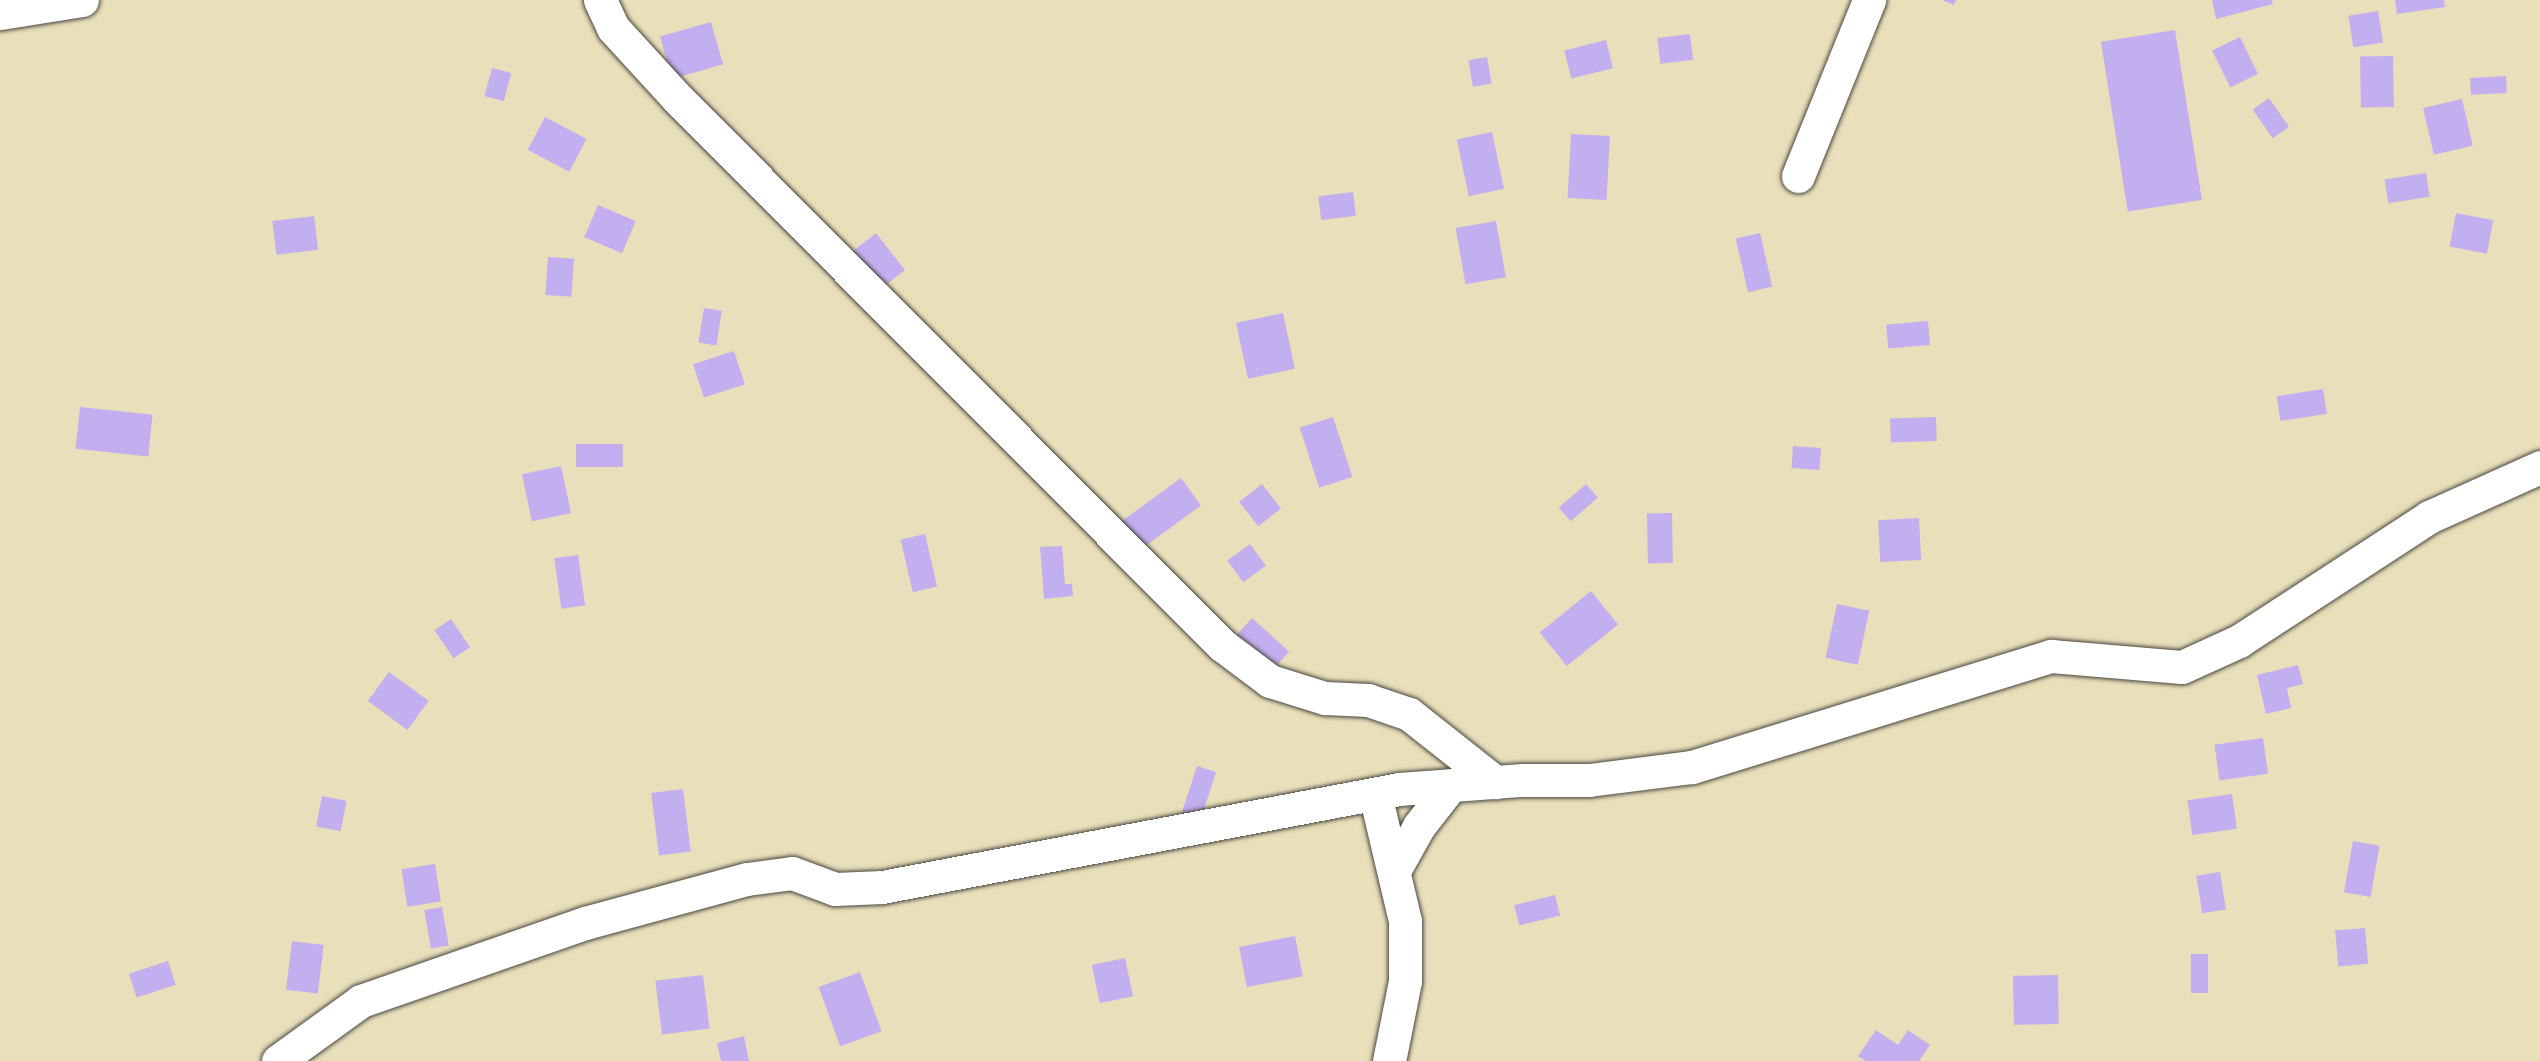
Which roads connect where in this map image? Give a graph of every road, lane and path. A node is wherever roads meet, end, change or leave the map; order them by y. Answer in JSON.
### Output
{"nodes":[{"id":1,"x":82,"y":0,"type":"edge"},
{"id":2,"x":600,"y":0,"type":"edge"},
{"id":3,"x":1869,"y":0,"type":"edge"},
{"id":4,"x":0,"y":13,"type":"edge"},
{"id":5,"x":1798,"y":177,"type":"dead end"},
{"id":6,"x":2540,"y":466,"type":"edge"},
{"id":7,"x":1495,"y":782,"type":"junction"},
{"id":8,"x":1451,"y":785,"type":"junction"},
{"id":9,"x":1375,"y":794,"type":"junction"},
{"id":10,"x":1395,"y":869,"type":"junction"},
{"id":11,"x":278,"y":1061,"type":"edge"},
{"id":12,"x":1389,"y":1061,"type":"edge"}],
"edges":[{"from":1,"to":4,"type":"street"},
{"from":2,"to":7,"type":"street"},
{"from":3,"to":5,"type":"street"},
{"from":6,"to":7,"type":"street"},
{"from":7,"to":8,"type":"street"},
{"from":8,"to":9,"type":"street"},
{"from":8,"to":10,"type":"street"},
{"from":9,"to":10,"type":"street"},
{"from":9,"to":11,"type":"street"},
{"from":10,"to":12,"type":"street"}]}
